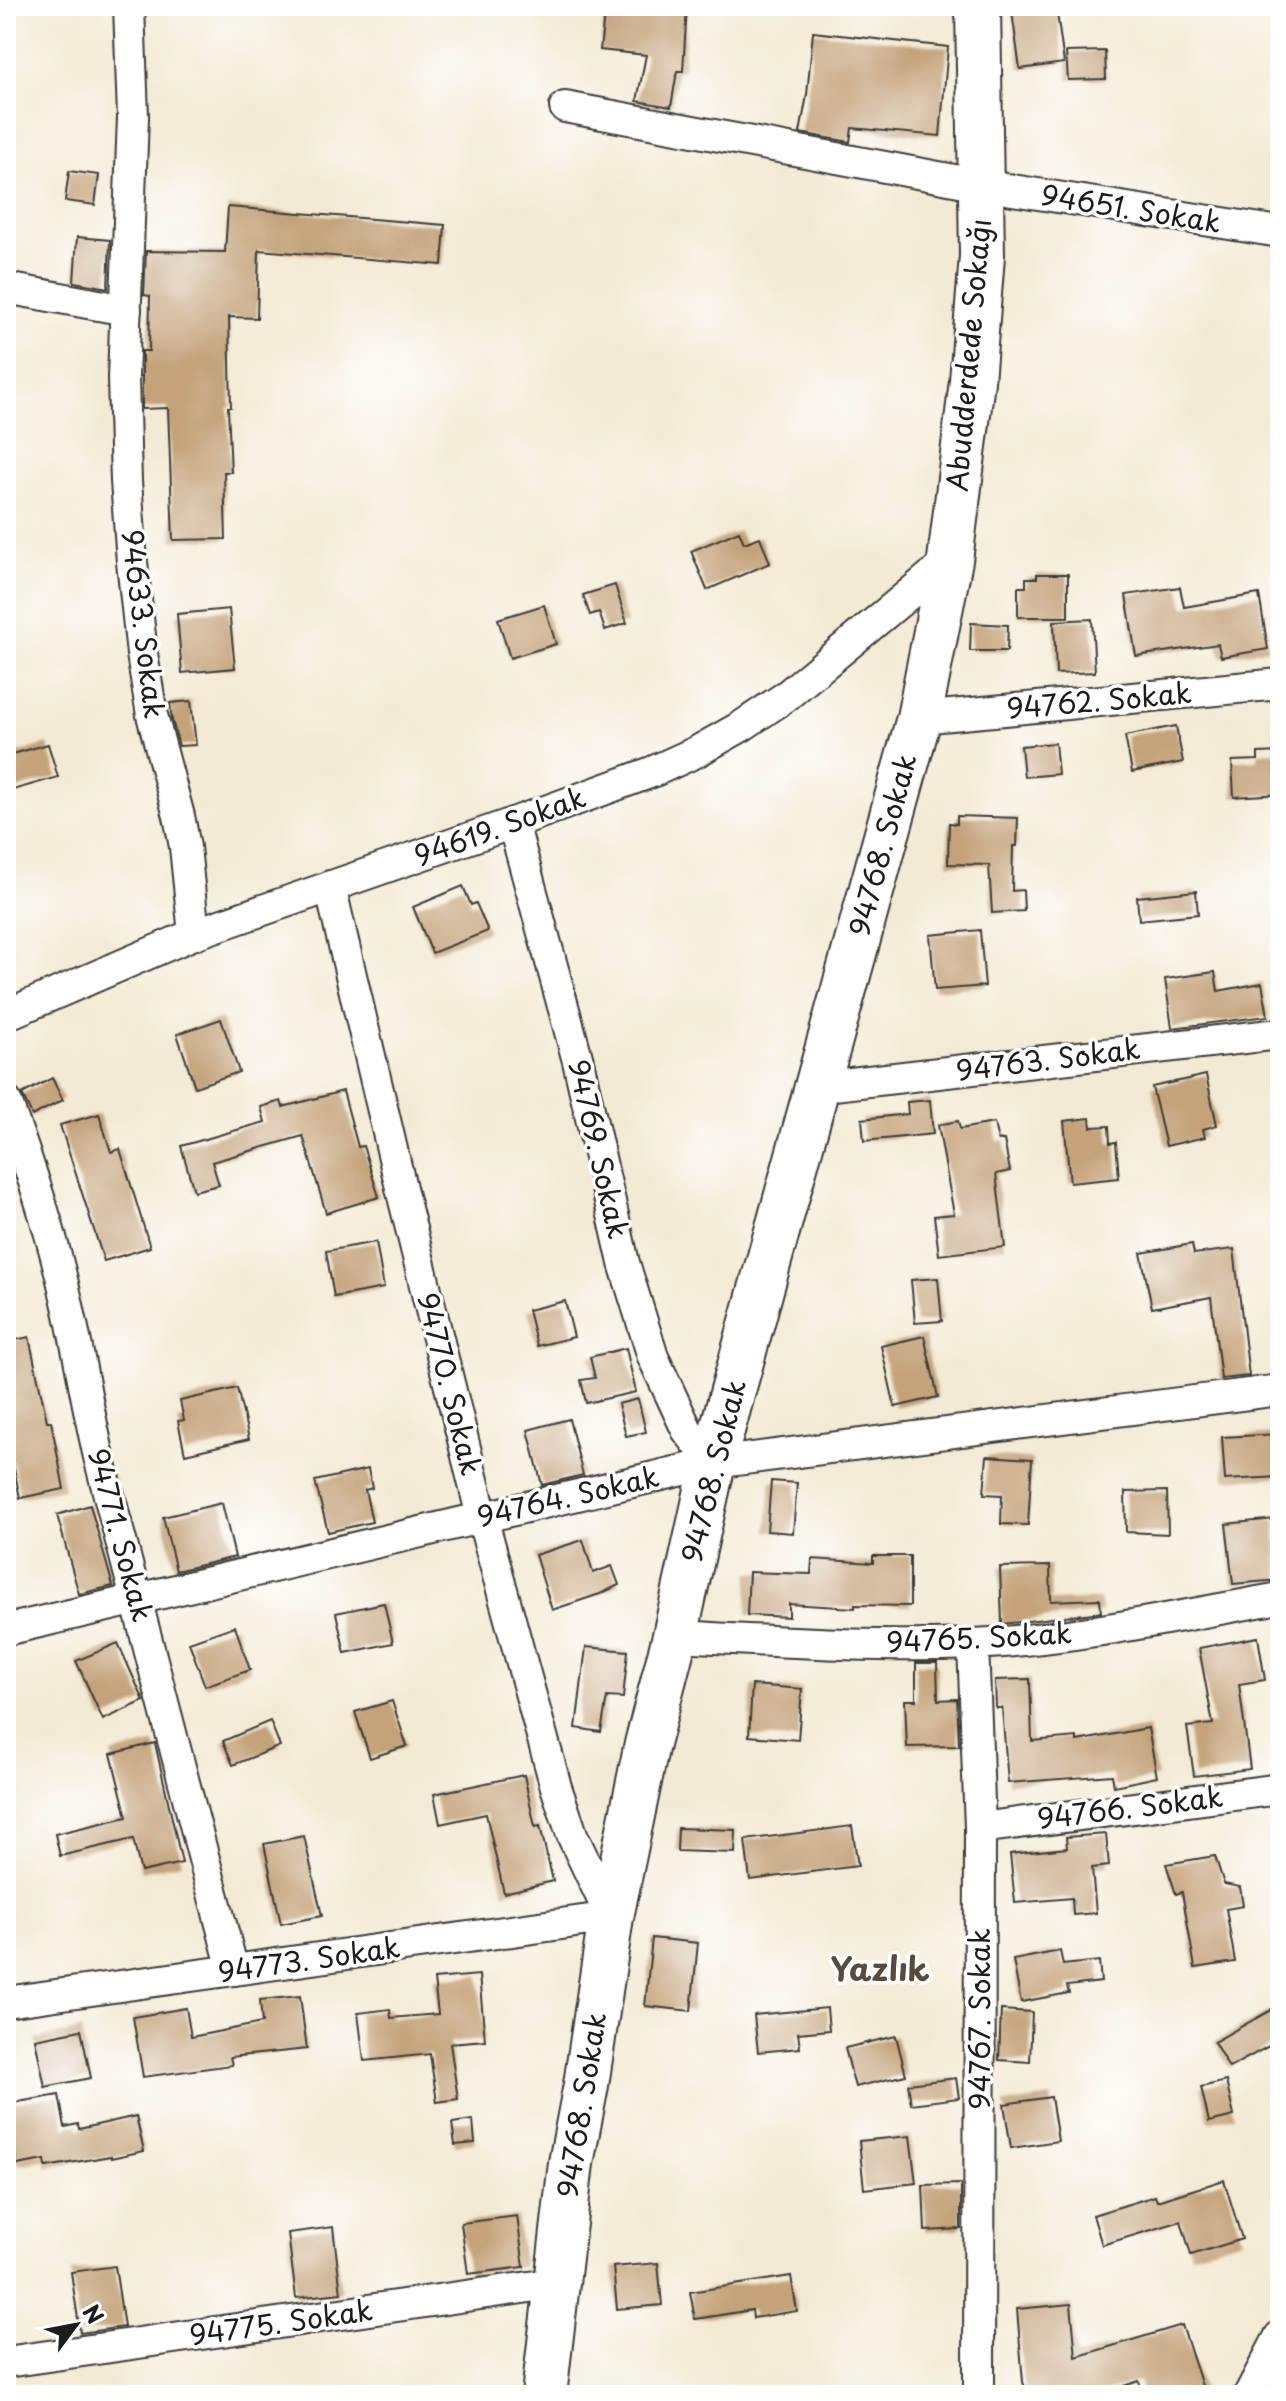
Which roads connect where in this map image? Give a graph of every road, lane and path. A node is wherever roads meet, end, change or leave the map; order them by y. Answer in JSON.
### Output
{"nodes":[{"id":1,"x":129,"y":6,"type":"edge"},
{"id":2,"x":978,"y":6,"type":"edge"},
{"id":3,"x":565,"y":107,"type":"dead end"},
{"id":4,"x":981,"y":185,"type":"junction"},
{"id":5,"x":1280,"y":232,"type":"edge"},
{"id":6,"x":6,"y":288,"type":"edge"},
{"id":7,"x":126,"y":310,"type":"junction"},
{"id":8,"x":950,"y":560,"type":"junction"},
{"id":9,"x":1280,"y":684,"type":"edge"},
{"id":10,"x":919,"y":718,"type":"junction"},
{"id":11,"x":513,"y":823,"type":"junction"},
{"id":12,"x":330,"y":886,"type":"junction"},
{"id":13,"x":194,"y":934,"type":"junction"},
{"id":14,"x":6,"y":1015,"type":"edge"},
{"id":15,"x":1280,"y":1034,"type":"edge"},
{"id":16,"x":816,"y":1087,"type":"junction"},
{"id":17,"x":6,"y":1101,"type":"edge"},
{"id":18,"x":1280,"y":1390,"type":"edge"},
{"id":19,"x":713,"y":1463,"type":"junction"},
{"id":20,"x":482,"y":1517,"type":"junction"},
{"id":21,"x":1280,"y":1598,"type":"edge"},
{"id":22,"x":137,"y":1599,"type":"junction"},
{"id":23,"x":6,"y":1630,"type":"edge"},
{"id":24,"x":675,"y":1636,"type":"junction"},
{"id":25,"x":973,"y":1644,"type":"junction"},
{"id":26,"x":1280,"y":1789,"type":"edge"},
{"id":27,"x":980,"y":1828,"type":"junction"},
{"id":28,"x":611,"y":1917,"type":"junction"},
{"id":29,"x":233,"y":1970,"type":"junction"},
{"id":30,"x":6,"y":2002,"type":"edge"},
{"id":31,"x":557,"y":2283,"type":"junction"},
{"id":32,"x":1280,"y":2336,"type":"edge"},
{"id":33,"x":6,"y":2362,"type":"edge"},
{"id":34,"x":544,"y":2395,"type":"edge"},
{"id":35,"x":979,"y":2395,"type":"edge"},
{"id":36,"x":1249,"y":2395,"type":"edge"}],
"edges":[{"from":1,"to":7,"type":"street","name":"94633. Sokak"},
{"from":2,"to":4,"type":"street","name":"Abudderdede Sokağı"},
{"from":3,"to":4,"type":"street","name":"94651. Sokak"},
{"from":4,"to":5,"type":"street","name":"94651. Sokak"},
{"from":4,"to":8,"type":"street","name":"Abudderdede Sokağı"},
{"from":6,"to":7,"type":"street"},
{"from":7,"to":13,"type":"street","name":"94633. Sokak"},
{"from":8,"to":10,"type":"street","name":"94768. Sokak"},
{"from":8,"to":11,"type":"street","name":"94619. Sokak"},
{"from":9,"to":10,"type":"street","name":"94762. Sokak"},
{"from":10,"to":16,"type":"street","name":"94768. Sokak"},
{"from":11,"to":12,"type":"street","name":"94619. Sokak"},
{"from":11,"to":19,"type":"street","name":"94769. Sokak"},
{"from":12,"to":13,"type":"street","name":"94619. Sokak"},
{"from":12,"to":20,"type":"street","name":"94770. Sokak"},
{"from":13,"to":14,"type":"street","name":"94619. Sokak"},
{"from":15,"to":16,"type":"street","name":"94763. Sokak"},
{"from":16,"to":19,"type":"street","name":"94768. Sokak"},
{"from":17,"to":22,"type":"street","name":"94771. Sokak"},
{"from":18,"to":19,"type":"street","name":"94764. Sokak"},
{"from":19,"to":20,"type":"street","name":"94764. Sokak"},
{"from":19,"to":24,"type":"street","name":"94768. Sokak"},
{"from":20,"to":22,"type":"street","name":"94764. Sokak"},
{"from":20,"to":28,"type":"street","name":"94770. Sokak"},
{"from":21,"to":25,"type":"street","name":"94765. Sokak"},
{"from":22,"to":23,"type":"street","name":"94764. Sokak"},
{"from":22,"to":29,"type":"street","name":"94771. Sokak"},
{"from":24,"to":25,"type":"street","name":"94765. Sokak"},
{"from":24,"to":28,"type":"street","name":"94768. Sokak"},
{"from":25,"to":27,"type":"street","name":"94767. Sokak"},
{"from":26,"to":27,"type":"street","name":"94766. Sokak"},
{"from":27,"to":35,"type":"street","name":"94767. Sokak"},
{"from":28,"to":29,"type":"street","name":"94773. Sokak"},
{"from":28,"to":31,"type":"street","name":"94768. Sokak"},
{"from":29,"to":30,"type":"street","name":"94773. Sokak"},
{"from":31,"to":33,"type":"street","name":"94775. Sokak"},
{"from":31,"to":34,"type":"street","name":"94768. Sokak"},
{"from":32,"to":36,"type":"street"}]}
